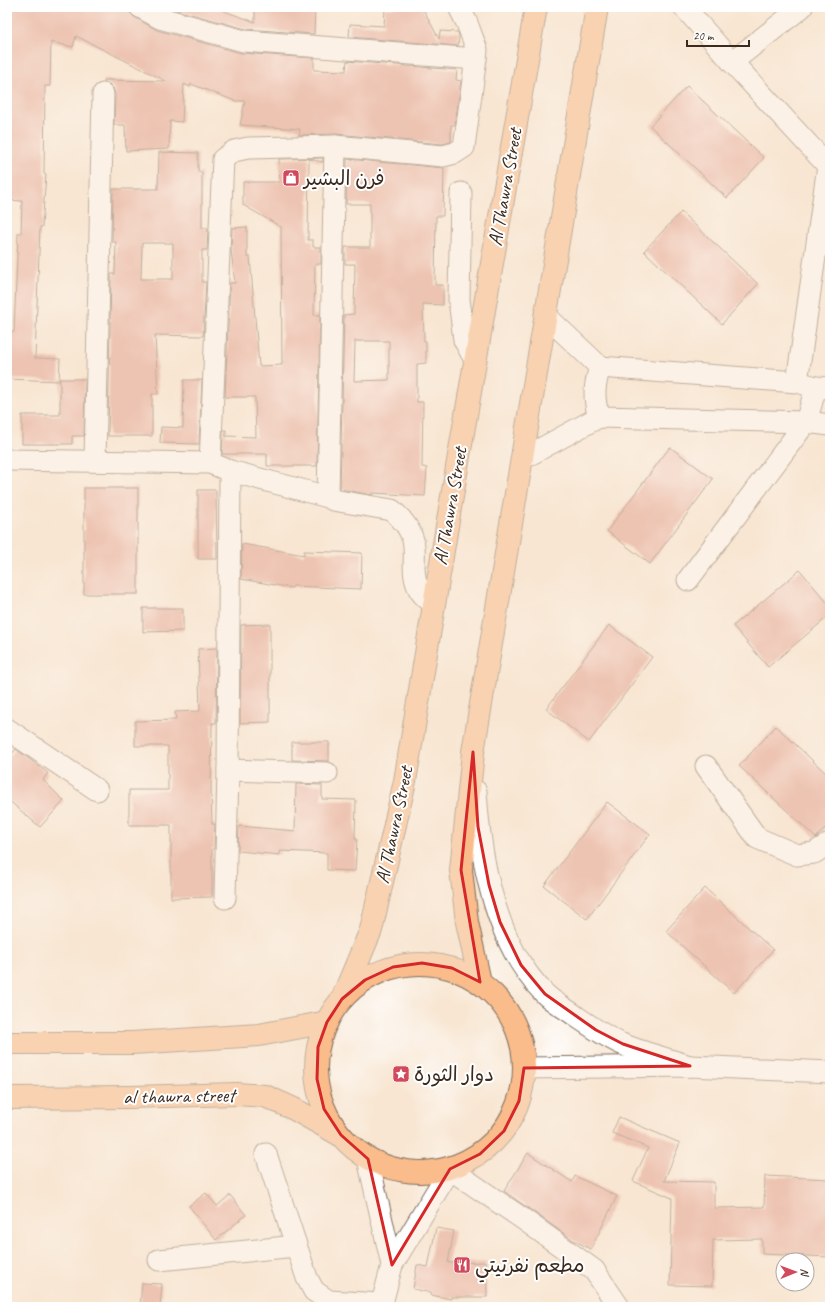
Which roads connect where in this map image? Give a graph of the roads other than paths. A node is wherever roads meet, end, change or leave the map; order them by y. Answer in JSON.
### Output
{"nodes":[{"id":1,"x":140,"y":7,"type":"edge"},
{"id":2,"x":459,"y":7,"type":"edge"},
{"id":3,"x":536,"y":7,"type":"edge"},
{"id":4,"x":597,"y":7,"type":"edge"},
{"id":5,"x":684,"y":7,"type":"edge"},
{"id":6,"x":802,"y":7,"type":"edge"},
{"id":7,"x":476,"y":59,"type":"junction"},
{"id":8,"x":732,"y":62,"type":"junction"},
{"id":9,"x":103,"y":94,"type":"dead end"},
{"id":10,"x":335,"y":146,"type":"junction"},
{"id":11,"x":829,"y":166,"type":"edge"},
{"id":12,"x":461,"y":193,"type":"dead end"},
{"id":13,"x":545,"y":315,"type":"junction"},
{"id":14,"x":475,"y":360,"type":"junction"},
{"id":15,"x":600,"y":366,"type":"junction"},
{"id":16,"x":814,"y":385,"type":"edge"},
{"id":17,"x":599,"y":418,"type":"junction"},
{"id":18,"x":806,"y":422,"type":"junction"},
{"id":19,"x":830,"y":424,"type":"edge"},
{"id":20,"x":522,"y":459,"type":"junction"},
{"id":21,"x":7,"y":460,"type":"edge"},
{"id":22,"x":95,"y":462,"type":"junction"},
{"id":23,"x":210,"y":463,"type":"junction"},
{"id":24,"x":230,"y":471,"type":"junction"},
{"id":25,"x":328,"y":497,"type":"junction"},
{"id":26,"x":688,"y":580,"type":"dead end"},
{"id":27,"x":434,"y":605,"type":"junction"},
{"id":28,"x":8,"y":732,"type":"edge"},
{"id":29,"x":473,"y":752,"type":"junction"},
{"id":30,"x":706,"y":766,"type":"dead end"},
{"id":31,"x":228,"y":770,"type":"junction"},
{"id":32,"x":327,"y":773,"type":"dead end"},
{"id":33,"x":97,"y":790,"type":"dead end"},
{"id":34,"x":830,"y":843,"type":"edge"},
{"id":35,"x":225,"y":898,"type":"dead end"},
{"id":36,"x":480,"y":982,"type":"junction"},
{"id":37,"x":342,"y":999,"type":"junction"},
{"id":38,"x":327,"y":1022,"type":"junction"},
{"id":39,"x":7,"y":1043,"type":"edge"},
{"id":40,"x":690,"y":1066,"type":"junction"},
{"id":41,"x":524,"y":1068,"type":"junction"},
{"id":42,"x":830,"y":1072,"type":"edge"},
{"id":43,"x":7,"y":1098,"type":"edge"},
{"id":44,"x":341,"y":1136,"type":"junction"},
{"id":45,"x":266,"y":1154,"type":"dead end"},
{"id":46,"x":368,"y":1159,"type":"junction"},
{"id":47,"x":450,"y":1168,"type":"junction"},
{"id":48,"x":296,"y":1246,"type":"junction"},
{"id":49,"x":159,"y":1260,"type":"dead end"},
{"id":50,"x":392,"y":1265,"type":"junction"},
{"id":51,"x":382,"y":1306,"type":"edge"},
{"id":52,"x":620,"y":1307,"type":"edge"}],
"edges":[{"from":1,"to":7,"type":"street"},
{"from":2,"to":7,"type":"street"},
{"from":3,"to":14,"type":"main road","name":"Al Thawra Street"},
{"from":4,"to":13,"type":"main road"},
{"from":5,"to":8,"type":"street"},
{"from":6,"to":8,"type":"street"},
{"from":7,"to":10,"type":"street"},
{"from":8,"to":11,"type":"street"},
{"from":9,"to":22,"type":"street"},
{"from":10,"to":23,"type":"street"},
{"from":10,"to":25,"type":"street"},
{"from":11,"to":16,"type":"street"},
{"from":12,"to":14,"type":"street"},
{"from":13,"to":15,"type":"street"},
{"from":13,"to":20,"type":"main road"},
{"from":14,"to":27,"type":"main road","name":"Al Thawra Street"},
{"from":15,"to":16,"type":"street"},
{"from":15,"to":17,"type":"street"},
{"from":16,"to":18,"type":"street"},
{"from":17,"to":18,"type":"street"},
{"from":17,"to":20,"type":"street"},
{"from":18,"to":19,"type":"street"},
{"from":18,"to":26,"type":"street"},
{"from":20,"to":29,"type":"main road"},
{"from":21,"to":22,"type":"street"},
{"from":22,"to":23,"type":"street"},
{"from":23,"to":24,"type":"street"},
{"from":24,"to":25,"type":"street"},
{"from":24,"to":31,"type":"street"},
{"from":25,"to":27,"type":"street"},
{"from":27,"to":37,"type":"main road","name":"Al Thawra Street"},
{"from":28,"to":33,"type":"street"},
{"from":29,"to":36,"type":"main road"},
{"from":29,"to":40,"type":"street"},
{"from":30,"to":34,"type":"street"},
{"from":31,"to":32,"type":"street"},
{"from":31,"to":35,"type":"street"},
{"from":36,"to":37,"type":"main road"},
{"from":36,"to":41,"type":"main road"},
{"from":37,"to":38,"type":"main road"},
{"from":38,"to":39,"type":"main road"},
{"from":38,"to":44,"type":"main road"},
{"from":40,"to":41,"type":"street"},
{"from":40,"to":42,"type":"street"},
{"from":41,"to":47,"type":"main road"},
{"from":43,"to":44,"type":"main road","name":"al thawra street"},
{"from":44,"to":46,"type":"main road"},
{"from":45,"to":48,"type":"street"},
{"from":46,"to":47,"type":"main road"},
{"from":46,"to":50,"type":"street"},
{"from":47,"to":50,"type":"street"},
{"from":47,"to":52,"type":"street"},
{"from":48,"to":49,"type":"street"},
{"from":48,"to":51,"type":"street"},
{"from":50,"to":51,"type":"street"}]}
